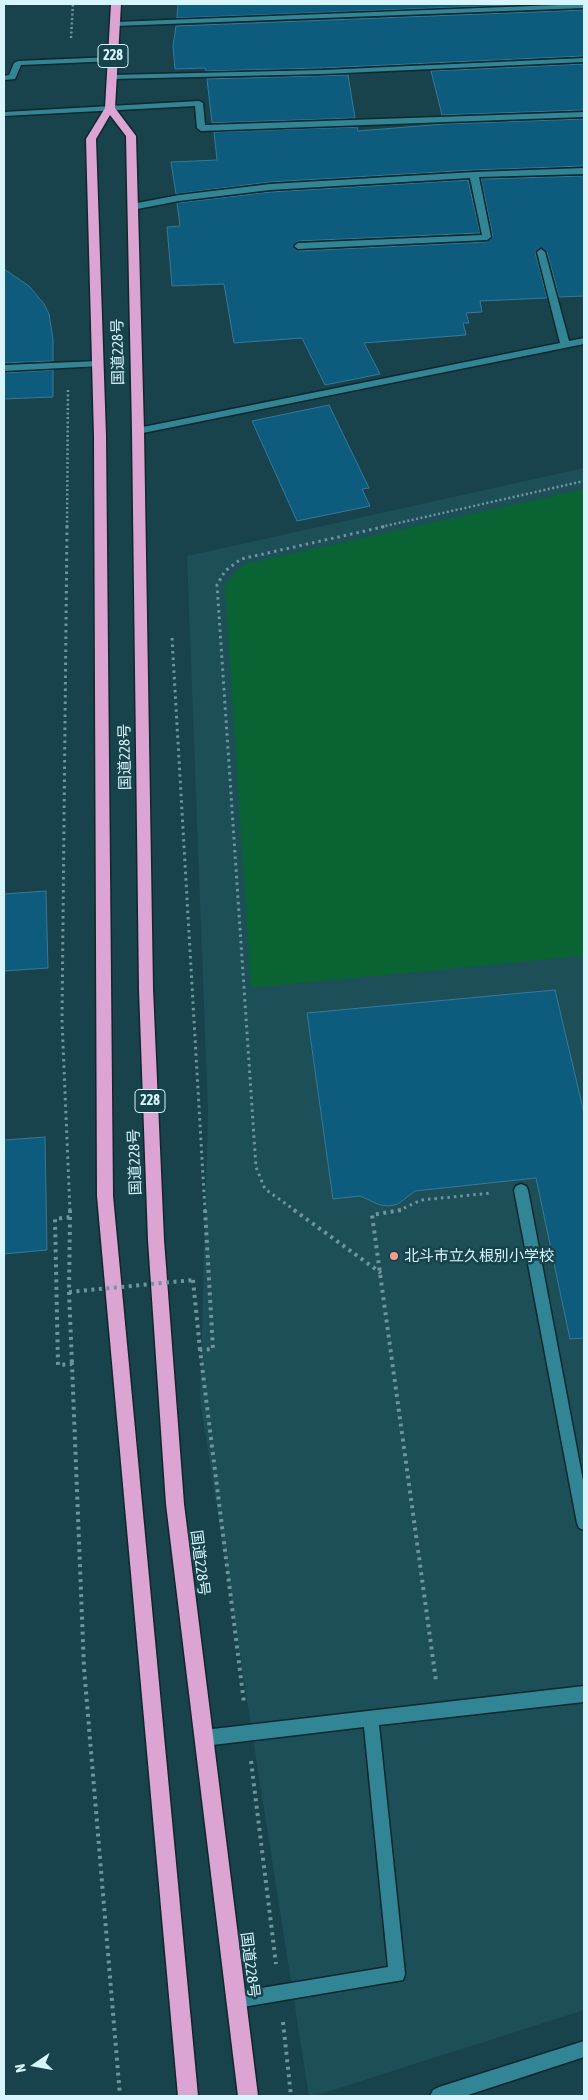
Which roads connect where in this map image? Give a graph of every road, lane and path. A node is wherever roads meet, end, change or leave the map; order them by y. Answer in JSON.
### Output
{"nodes":[{"id":1,"x":116,"y":4,"type":"edge"},
{"id":2,"x":584,"y":6,"type":"edge"},
{"id":3,"x":115,"y":24,"type":"junction"},
{"id":4,"x":112,"y":59,"type":"junction"},
{"id":5,"x":584,"y":60,"type":"edge"},
{"id":6,"x":111,"y":76,"type":"junction"},
{"id":7,"x":4,"y":78,"type":"edge"},
{"id":8,"x":110,"y":108,"type":"junction"},
{"id":9,"x":4,"y":114,"type":"edge"},
{"id":10,"x":584,"y":115,"type":"edge"},
{"id":11,"x":584,"y":171,"type":"edge"},
{"id":12,"x":474,"y":175,"type":"junction"},
{"id":13,"x":132,"y":207,"type":"junction"},
{"id":14,"x":298,"y":246,"type":"dead end"},
{"id":15,"x":541,"y":252,"type":"dead end"},
{"id":16,"x":584,"y":341,"type":"edge"},
{"id":17,"x":565,"y":345,"type":"junction"},
{"id":18,"x":98,"y":364,"type":"junction"},
{"id":19,"x":4,"y":368,"type":"edge"},
{"id":20,"x":138,"y":431,"type":"junction"},
{"id":21,"x":584,"y":481,"type":"edge"},
{"id":22,"x":171,"y":635,"type":"dead end"},
{"id":23,"x":521,"y":1190,"type":"joint"},
{"id":24,"x":70,"y":1217,"type":"dead end"},
{"id":25,"x":381,"y":1273,"type":"junction"},
{"id":26,"x":69,"y":1292,"type":"junction"},
{"id":27,"x":200,"y":1350,"type":"junction"},
{"id":28,"x":72,"y":1364,"type":"dead end"},
{"id":29,"x":584,"y":1523,"type":"edge"},
{"id":30,"x":584,"y":1694,"type":"edge"},
{"id":31,"x":440,"y":1711,"type":"junction"},
{"id":32,"x":371,"y":1719,"type":"junction"},
{"id":33,"x":248,"y":1733,"type":"junction"},
{"id":34,"x":204,"y":1738,"type":"junction"},
{"id":35,"x":280,"y":1994,"type":"junction"},
{"id":36,"x":236,"y":2000,"type":"junction"},
{"id":37,"x":584,"y":2049,"type":"edge"},
{"id":38,"x":188,"y":2096,"type":"edge"},
{"id":39,"x":248,"y":2096,"type":"edge"},
{"id":40,"x":291,"y":2096,"type":"edge"},
{"id":41,"x":439,"y":2096,"type":"edge"}],
"edges":[{"from":1,"to":3,"type":"highway","name":"国道228号","number":"228"},
{"from":2,"to":3,"type":"street"},
{"from":3,"to":4,"type":"highway","name":"国道228号","number":"228"},
{"from":4,"to":6,"type":"highway","name":"国道228号","number":"228"},
{"from":4,"to":7,"type":"street"},
{"from":5,"to":6,"type":"street"},
{"from":6,"to":8,"type":"highway","name":"国道228号","number":"228"},
{"from":8,"to":9,"type":"street"},
{"from":8,"to":10,"type":"street"},
{"from":8,"to":13,"type":"highway","name":"国道228号","number":"228"},
{"from":8,"to":18,"type":"highway","name":"国道228号","number":"228"},
{"from":11,"to":12,"type":"street"},
{"from":12,"to":13,"type":"street"},
{"from":12,"to":14,"type":"street"},
{"from":13,"to":20,"type":"highway","name":"国道228号","number":"228"},
{"from":15,"to":17,"type":"street"},
{"from":16,"to":17,"type":"street"},
{"from":17,"to":20,"type":"street"},
{"from":18,"to":19,"type":"street"},
{"from":18,"to":38,"type":"highway","name":"国道228号","number":"228"},
{"from":20,"to":34,"type":"highway","name":"国道228号","number":"228"},
{"from":21,"to":25,"type":"path"},
{"from":22,"to":27,"type":"path"},
{"from":23,"to":25,"type":"path"},
{"from":23,"to":29,"type":"street"},
{"from":24,"to":26,"type":"path"},
{"from":25,"to":31,"type":"path"},
{"from":26,"to":27,"type":"path","bridge":true},
{"from":26,"to":28,"type":"path"},
{"from":27,"to":33,"type":"path"},
{"from":30,"to":31,"type":"street"},
{"from":31,"to":32,"type":"street"},
{"from":32,"to":33,"type":"street"},
{"from":32,"to":35,"type":"street"},
{"from":33,"to":34,"type":"street"},
{"from":33,"to":35,"type":"path"},
{"from":34,"to":36,"type":"highway","name":"国道228号","number":"228"},
{"from":35,"to":36,"type":"street"},
{"from":35,"to":40,"type":"path"},
{"from":36,"to":39,"type":"highway","name":"国道228号","number":"228"},
{"from":37,"to":41,"type":"street"}]}
